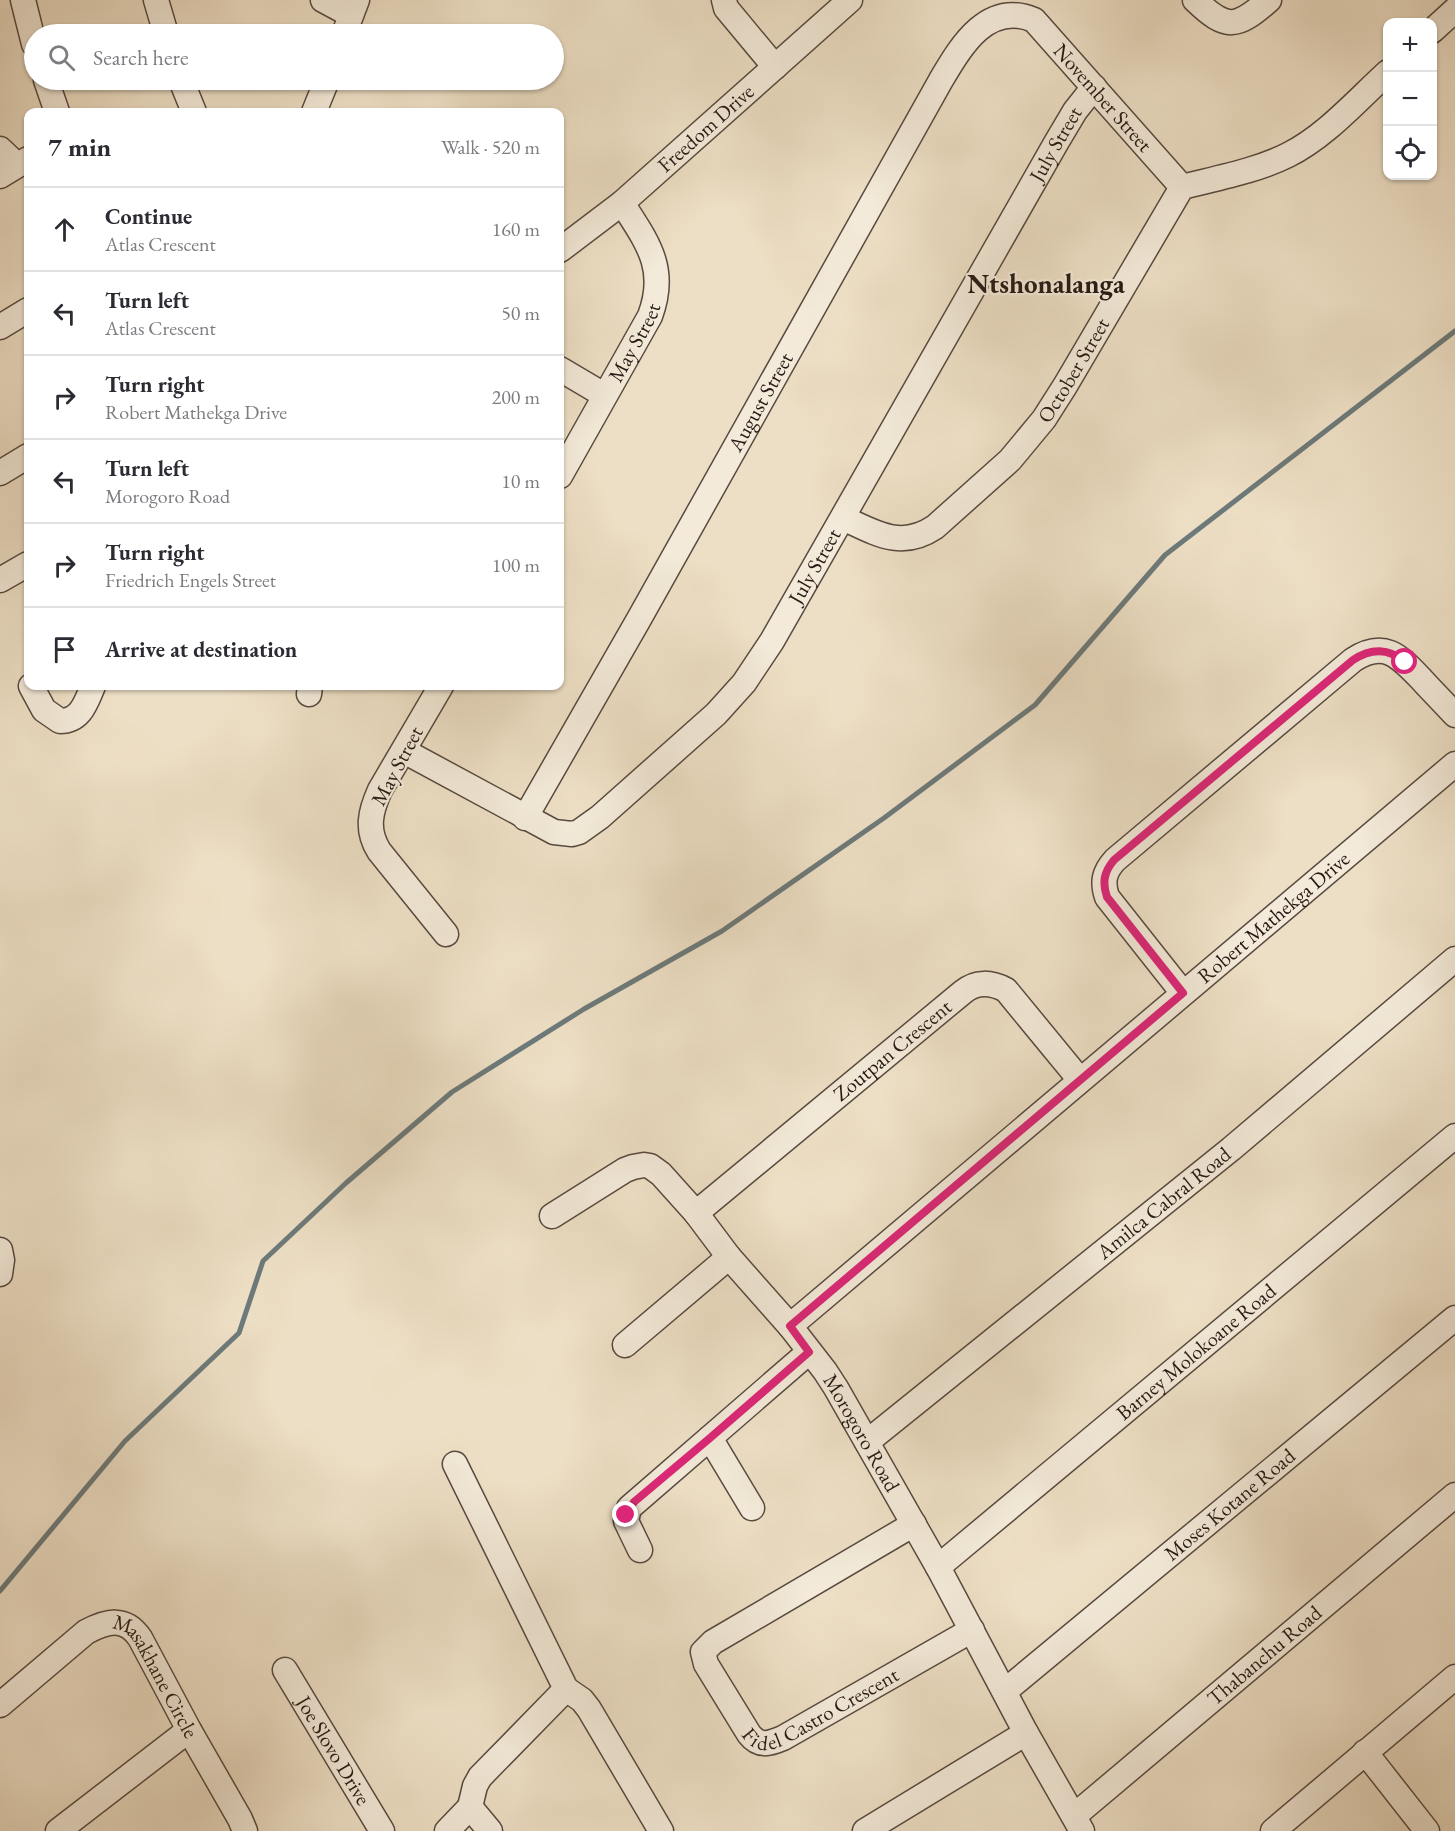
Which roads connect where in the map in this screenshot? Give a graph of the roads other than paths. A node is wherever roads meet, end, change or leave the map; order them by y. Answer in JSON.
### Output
{"nodes":[{"id":1,"x":23,"y":0,"type":"edge"},
{"id":2,"x":156,"y":0,"type":"edge"},
{"id":3,"x":323,"y":0,"type":"edge"},
{"id":4,"x":724,"y":0,"type":"edge"},
{"id":5,"x":850,"y":0,"type":"edge"},
{"id":6,"x":1195,"y":0,"type":"edge"},
{"id":7,"x":1269,"y":0,"type":"edge"},
{"id":8,"x":1455,"y":10,"type":"edge"},
{"id":9,"x":1019,"y":14,"type":"joint"},
{"id":10,"x":351,"y":16,"type":"edge"},
{"id":11,"x":29,"y":24,"type":"edge"},
{"id":12,"x":163,"y":24,"type":"edge"},
{"id":13,"x":1437,"y":26,"type":"edge"},
{"id":14,"x":775,"y":67,"type":"junction"},
{"id":15,"x":1383,"y":77,"type":"edge"},
{"id":16,"x":1094,"y":87,"type":"junction"},
{"id":17,"x":49,"y":90,"type":"edge"},
{"id":18,"x":185,"y":90,"type":"edge"},
{"id":19,"x":323,"y":90,"type":"edge"},
{"id":20,"x":56,"y":108,"type":"edge"},
{"id":21,"x":192,"y":108,"type":"edge"},
{"id":22,"x":316,"y":108,"type":"edge"},
{"id":23,"x":0,"y":149,"type":"edge"},
{"id":24,"x":15,"y":167,"type":"edge"},
{"id":25,"x":1182,"y":187,"type":"junction"},
{"id":26,"x":622,"y":203,"type":"junction"},
{"id":27,"x":564,"y":247,"type":"edge"},
{"id":28,"x":24,"y":312,"type":"edge"},
{"id":29,"x":0,"y":327,"type":"edge"},
{"id":30,"x":564,"y":371,"type":"edge"},
{"id":31,"x":604,"y":395,"type":"junction"},
{"id":32,"x":567,"y":446,"type":"edge"},
{"id":33,"x":24,"y":458,"type":"edge"},
{"id":34,"x":0,"y":473,"type":"edge"},
{"id":35,"x":843,"y":518,"type":"junction"},
{"id":36,"x":24,"y":566,"type":"edge"},
{"id":37,"x":0,"y":580,"type":"edge"},
{"id":38,"x":33,"y":690,"type":"edge"},
{"id":39,"x":91,"y":690,"type":"edge"},
{"id":40,"x":439,"y":690,"type":"edge"},
{"id":41,"x":1455,"y":715,"type":"edge"},
{"id":42,"x":404,"y":751,"type":"junction"},
{"id":43,"x":1455,"y":764,"type":"edge"},
{"id":44,"x":525,"y":818,"type":"junction"},
{"id":45,"x":446,"y":934,"type":"dead end"},
{"id":46,"x":1455,"y":959,"type":"edge"},
{"id":47,"x":1183,"y":993,"type":"junction"},
{"id":48,"x":1080,"y":1080,"type":"junction"},
{"id":49,"x":1455,"y":1136,"type":"edge"},
{"id":50,"x":696,"y":1213,"type":"junction"},
{"id":51,"x":552,"y":1216,"type":"dead end"},
{"id":52,"x":0,"y":1250,"type":"edge"},
{"id":53,"x":729,"y":1257,"type":"junction"},
{"id":54,"x":0,"y":1274,"type":"edge"},
{"id":55,"x":1455,"y":1318,"type":"edge"},
{"id":56,"x":790,"y":1326,"type":"junction"},
{"id":57,"x":625,"y":1345,"type":"dead end"},
{"id":58,"x":809,"y":1352,"type":"junction"},
{"id":59,"x":710,"y":1438,"type":"junction"},
{"id":60,"x":867,"y":1442,"type":"junction"},
{"id":61,"x":455,"y":1464,"type":"dead end"},
{"id":62,"x":1455,"y":1495,"type":"edge"},
{"id":63,"x":752,"y":1508,"type":"dead end"},
{"id":64,"x":914,"y":1524,"type":"junction"},
{"id":65,"x":640,"y":1550,"type":"dead end"},
{"id":66,"x":938,"y":1567,"type":"junction"},
{"id":67,"x":972,"y":1630,"type":"junction"},
{"id":68,"x":285,"y":1670,"type":"dead end"},
{"id":69,"x":1455,"y":1677,"type":"edge"},
{"id":70,"x":566,"y":1689,"type":"junction"},
{"id":71,"x":1005,"y":1691,"type":"junction"},
{"id":72,"x":0,"y":1705,"type":"edge"},
{"id":73,"x":189,"y":1730,"type":"junction"},
{"id":74,"x":1026,"y":1733,"type":"junction"},
{"id":75,"x":1365,"y":1752,"type":"junction"},
{"id":76,"x":470,"y":1807,"type":"junction"},
{"id":77,"x":1078,"y":1823,"type":"edge"},
{"id":78,"x":58,"y":1831,"type":"edge"},
{"id":79,"x":245,"y":1831,"type":"edge"},
{"id":80,"x":382,"y":1831,"type":"edge"},
{"id":81,"x":447,"y":1831,"type":"edge"},
{"id":82,"x":490,"y":1831,"type":"edge"},
{"id":83,"x":661,"y":1831,"type":"edge"},
{"id":84,"x":865,"y":1831,"type":"edge"},
{"id":85,"x":1273,"y":1831,"type":"edge"},
{"id":86,"x":1427,"y":1831,"type":"edge"}],
"edges":[{"from":1,"to":11,"type":"street"},
{"from":2,"to":12,"type":"street"},
{"from":3,"to":10,"type":"street"},
{"from":4,"to":14,"type":"street"},
{"from":5,"to":14,"type":"street","name":"Freedom Drive"},
{"from":6,"to":7,"type":"street"},
{"from":8,"to":13,"type":"street"},
{"from":9,"to":16,"type":"street","name":"November Street"},
{"from":9,"to":44,"type":"street","name":"August Street"},
{"from":14,"to":26,"type":"street","name":"Freedom Drive"},
{"from":15,"to":25,"type":"street"},
{"from":16,"to":25,"type":"street","name":"November Street"},
{"from":16,"to":35,"type":"street","name":"July Street"},
{"from":17,"to":20,"type":"street"},
{"from":18,"to":21,"type":"street"},
{"from":19,"to":22,"type":"street"},
{"from":23,"to":24,"type":"street"},
{"from":25,"to":35,"type":"street","name":"October Street"},
{"from":26,"to":27,"type":"street","name":"Freedom Drive"},
{"from":26,"to":31,"type":"street","name":"May Street"},
{"from":28,"to":29,"type":"street"},
{"from":30,"to":31,"type":"street"},
{"from":31,"to":32,"type":"street","name":"May Street"},
{"from":33,"to":34,"type":"street"},
{"from":35,"to":44,"type":"street","name":"July Street"},
{"from":36,"to":37,"type":"street"},
{"from":38,"to":39,"type":"street"},
{"from":40,"to":42,"type":"street","name":"May Street"},
{"from":41,"to":47,"type":"street"},
{"from":42,"to":44,"type":"street","name":"July Street"},
{"from":42,"to":45,"type":"street","name":"May Street"},
{"from":43,"to":47,"type":"street","name":"Robert Mathekga Drive"},
{"from":46,"to":60,"type":"street","name":"Amilca Cabral Road"},
{"from":47,"to":48,"type":"street","name":"Robert Mathekga Drive"},
{"from":48,"to":50,"type":"street","name":"Zoutpan Crescent"},
{"from":48,"to":56,"type":"street","name":"Robert Mathekga Drive"},
{"from":49,"to":66,"type":"street","name":"Barney Molokoane Road"},
{"from":50,"to":51,"type":"street","name":"Morogoro Road"},
{"from":50,"to":53,"type":"street","name":"Morogoro Road"},
{"from":52,"to":54,"type":"street"},
{"from":53,"to":56,"type":"street","name":"Morogoro Road"},
{"from":53,"to":57,"type":"street"},
{"from":55,"to":71,"type":"street","name":"Moses Kotane Road"},
{"from":56,"to":58,"type":"street","name":"Morogoro Road"},
{"from":58,"to":59,"type":"street"},
{"from":58,"to":60,"type":"street","name":"Morogoro Road"},
{"from":59,"to":63,"type":"street"},
{"from":59,"to":65,"type":"street"},
{"from":60,"to":64,"type":"street","name":"Morogoro Road"},
{"from":61,"to":70,"type":"street"},
{"from":62,"to":77,"type":"street","name":"Thabanchu Road"},
{"from":64,"to":66,"type":"street","name":"Morogoro Road"},
{"from":64,"to":67,"type":"street","name":"Fidel Castro Crescent"},
{"from":66,"to":67,"type":"street","name":"Morogoro Road"},
{"from":67,"to":71,"type":"street","name":"Morogoro Road"},
{"from":68,"to":80,"type":"street","name":"Joe Slovo Drive"},
{"from":69,"to":75,"type":"street"},
{"from":70,"to":76,"type":"street"},
{"from":70,"to":83,"type":"street"},
{"from":71,"to":74,"type":"street","name":"Morogoro Road"},
{"from":72,"to":73,"type":"street","name":"Masakhane Circle"},
{"from":73,"to":78,"type":"street"},
{"from":73,"to":79,"type":"street","name":"Masakhane Circle"},
{"from":74,"to":77,"type":"street","name":"Morogoro Road"},
{"from":74,"to":84,"type":"street"},
{"from":75,"to":85,"type":"street"},
{"from":75,"to":86,"type":"street"},
{"from":76,"to":81,"type":"street"},
{"from":76,"to":82,"type":"street"}]}
